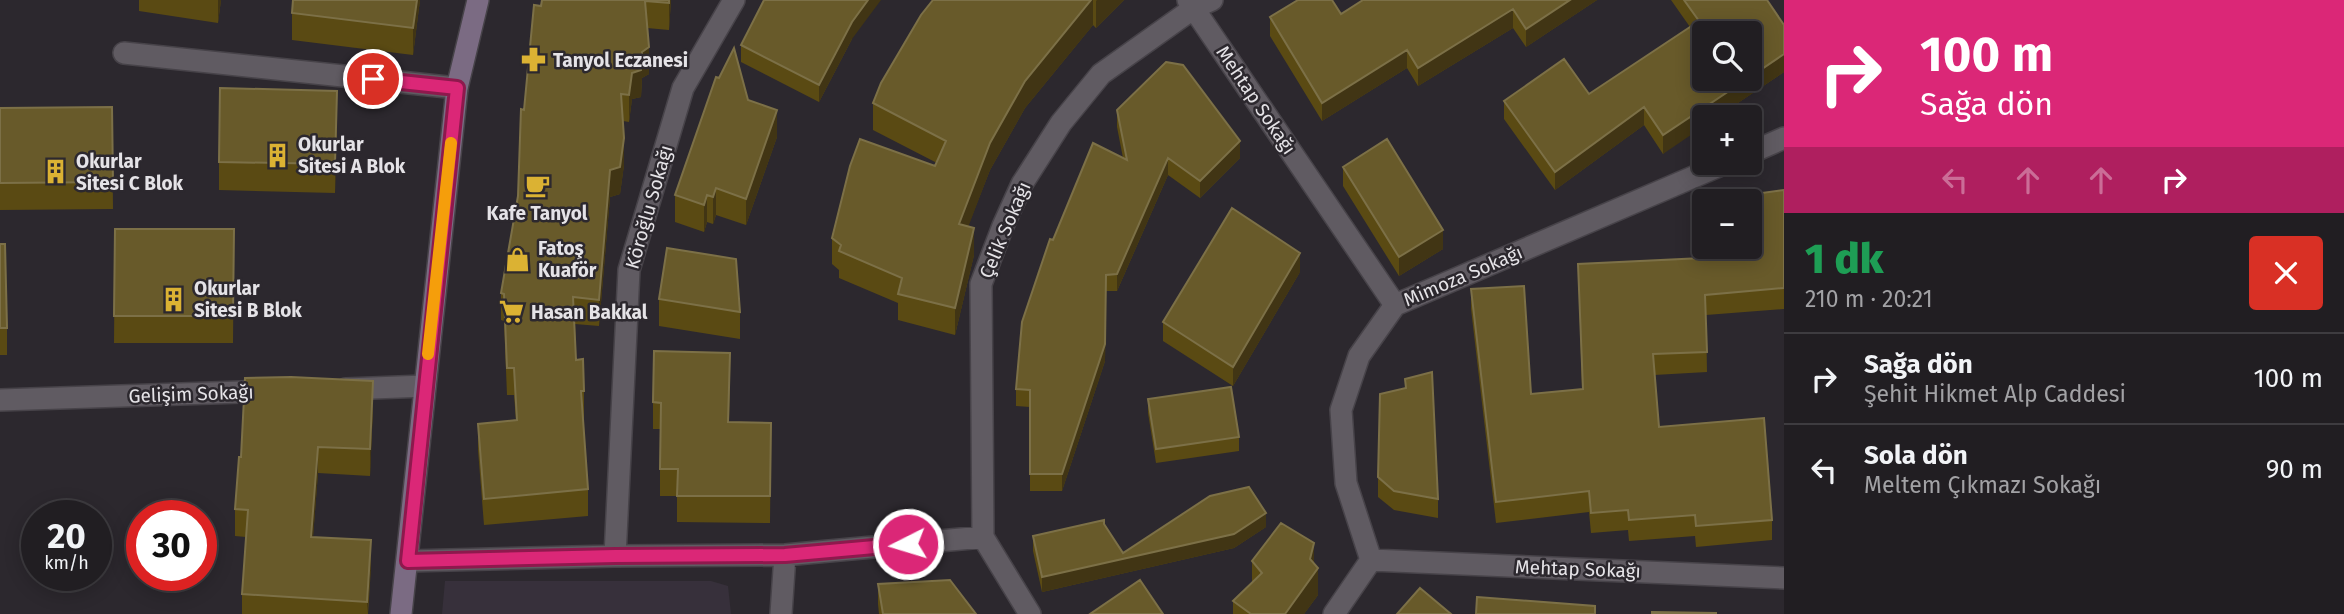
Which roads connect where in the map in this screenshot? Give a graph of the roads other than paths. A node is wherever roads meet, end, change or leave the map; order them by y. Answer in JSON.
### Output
{"nodes":[{"id":1,"x":478,"y":0,"type":"edge"},
{"id":2,"x":734,"y":0,"type":"edge"},
{"id":3,"x":1198,"y":3,"type":"edge"},
{"id":4,"x":124,"y":53,"type":"dead end"},
{"id":5,"x":457,"y":88,"type":"junction"},
{"id":6,"x":1784,"y":138,"type":"edge"},
{"id":7,"x":1762,"y":148,"type":"edge"},
{"id":8,"x":1699,"y":175,"type":"edge"},
{"id":9,"x":1395,"y":305,"type":"junction"},
{"id":10,"x":425,"y":386,"type":"junction"},
{"id":11,"x":329,"y":389,"type":"edge"},
{"id":12,"x":288,"y":391,"type":"edge"},
{"id":13,"x":0,"y":400,"type":"edge"},
{"id":14,"x":982,"y":537,"type":"junction"},
{"id":15,"x":785,"y":555,"type":"junction"},
{"id":16,"x":615,"y":556,"type":"junction"},
{"id":17,"x":1371,"y":560,"type":"junction"},
{"id":18,"x":408,"y":561,"type":"junction"},
{"id":19,"x":1784,"y":578,"type":"edge"},
{"id":20,"x":401,"y":614,"type":"edge"},
{"id":21,"x":781,"y":614,"type":"edge"},
{"id":22,"x":1030,"y":614,"type":"edge"},
{"id":23,"x":1334,"y":614,"type":"edge"}],
"edges":[{"from":1,"to":5,"type":"street"},
{"from":2,"to":16,"type":"street","name":"Köroğlu Sokağı"},
{"from":3,"to":9,"type":"street","name":"Mehtap Sokağı"},
{"from":3,"to":14,"type":"street","name":"Çelik Sokağı"},
{"from":4,"to":5,"type":"street"},
{"from":5,"to":10,"type":"street"},
{"from":6,"to":7,"type":"street"},
{"from":8,"to":9,"type":"street","name":"Mimoza Sokağı"},
{"from":9,"to":17,"type":"street","name":"Mimoza Sokağı"},
{"from":10,"to":11,"type":"street"},
{"from":10,"to":18,"type":"street"},
{"from":12,"to":13,"type":"street","name":"Gelişim Sokağı"},
{"from":14,"to":15,"type":"street"},
{"from":14,"to":22,"type":"street"},
{"from":15,"to":16,"type":"street"},
{"from":15,"to":21,"type":"street"},
{"from":16,"to":18,"type":"street"},
{"from":17,"to":19,"type":"street","name":"Mehtap Sokağı"},
{"from":17,"to":23,"type":"street"},
{"from":18,"to":20,"type":"street"}]}
